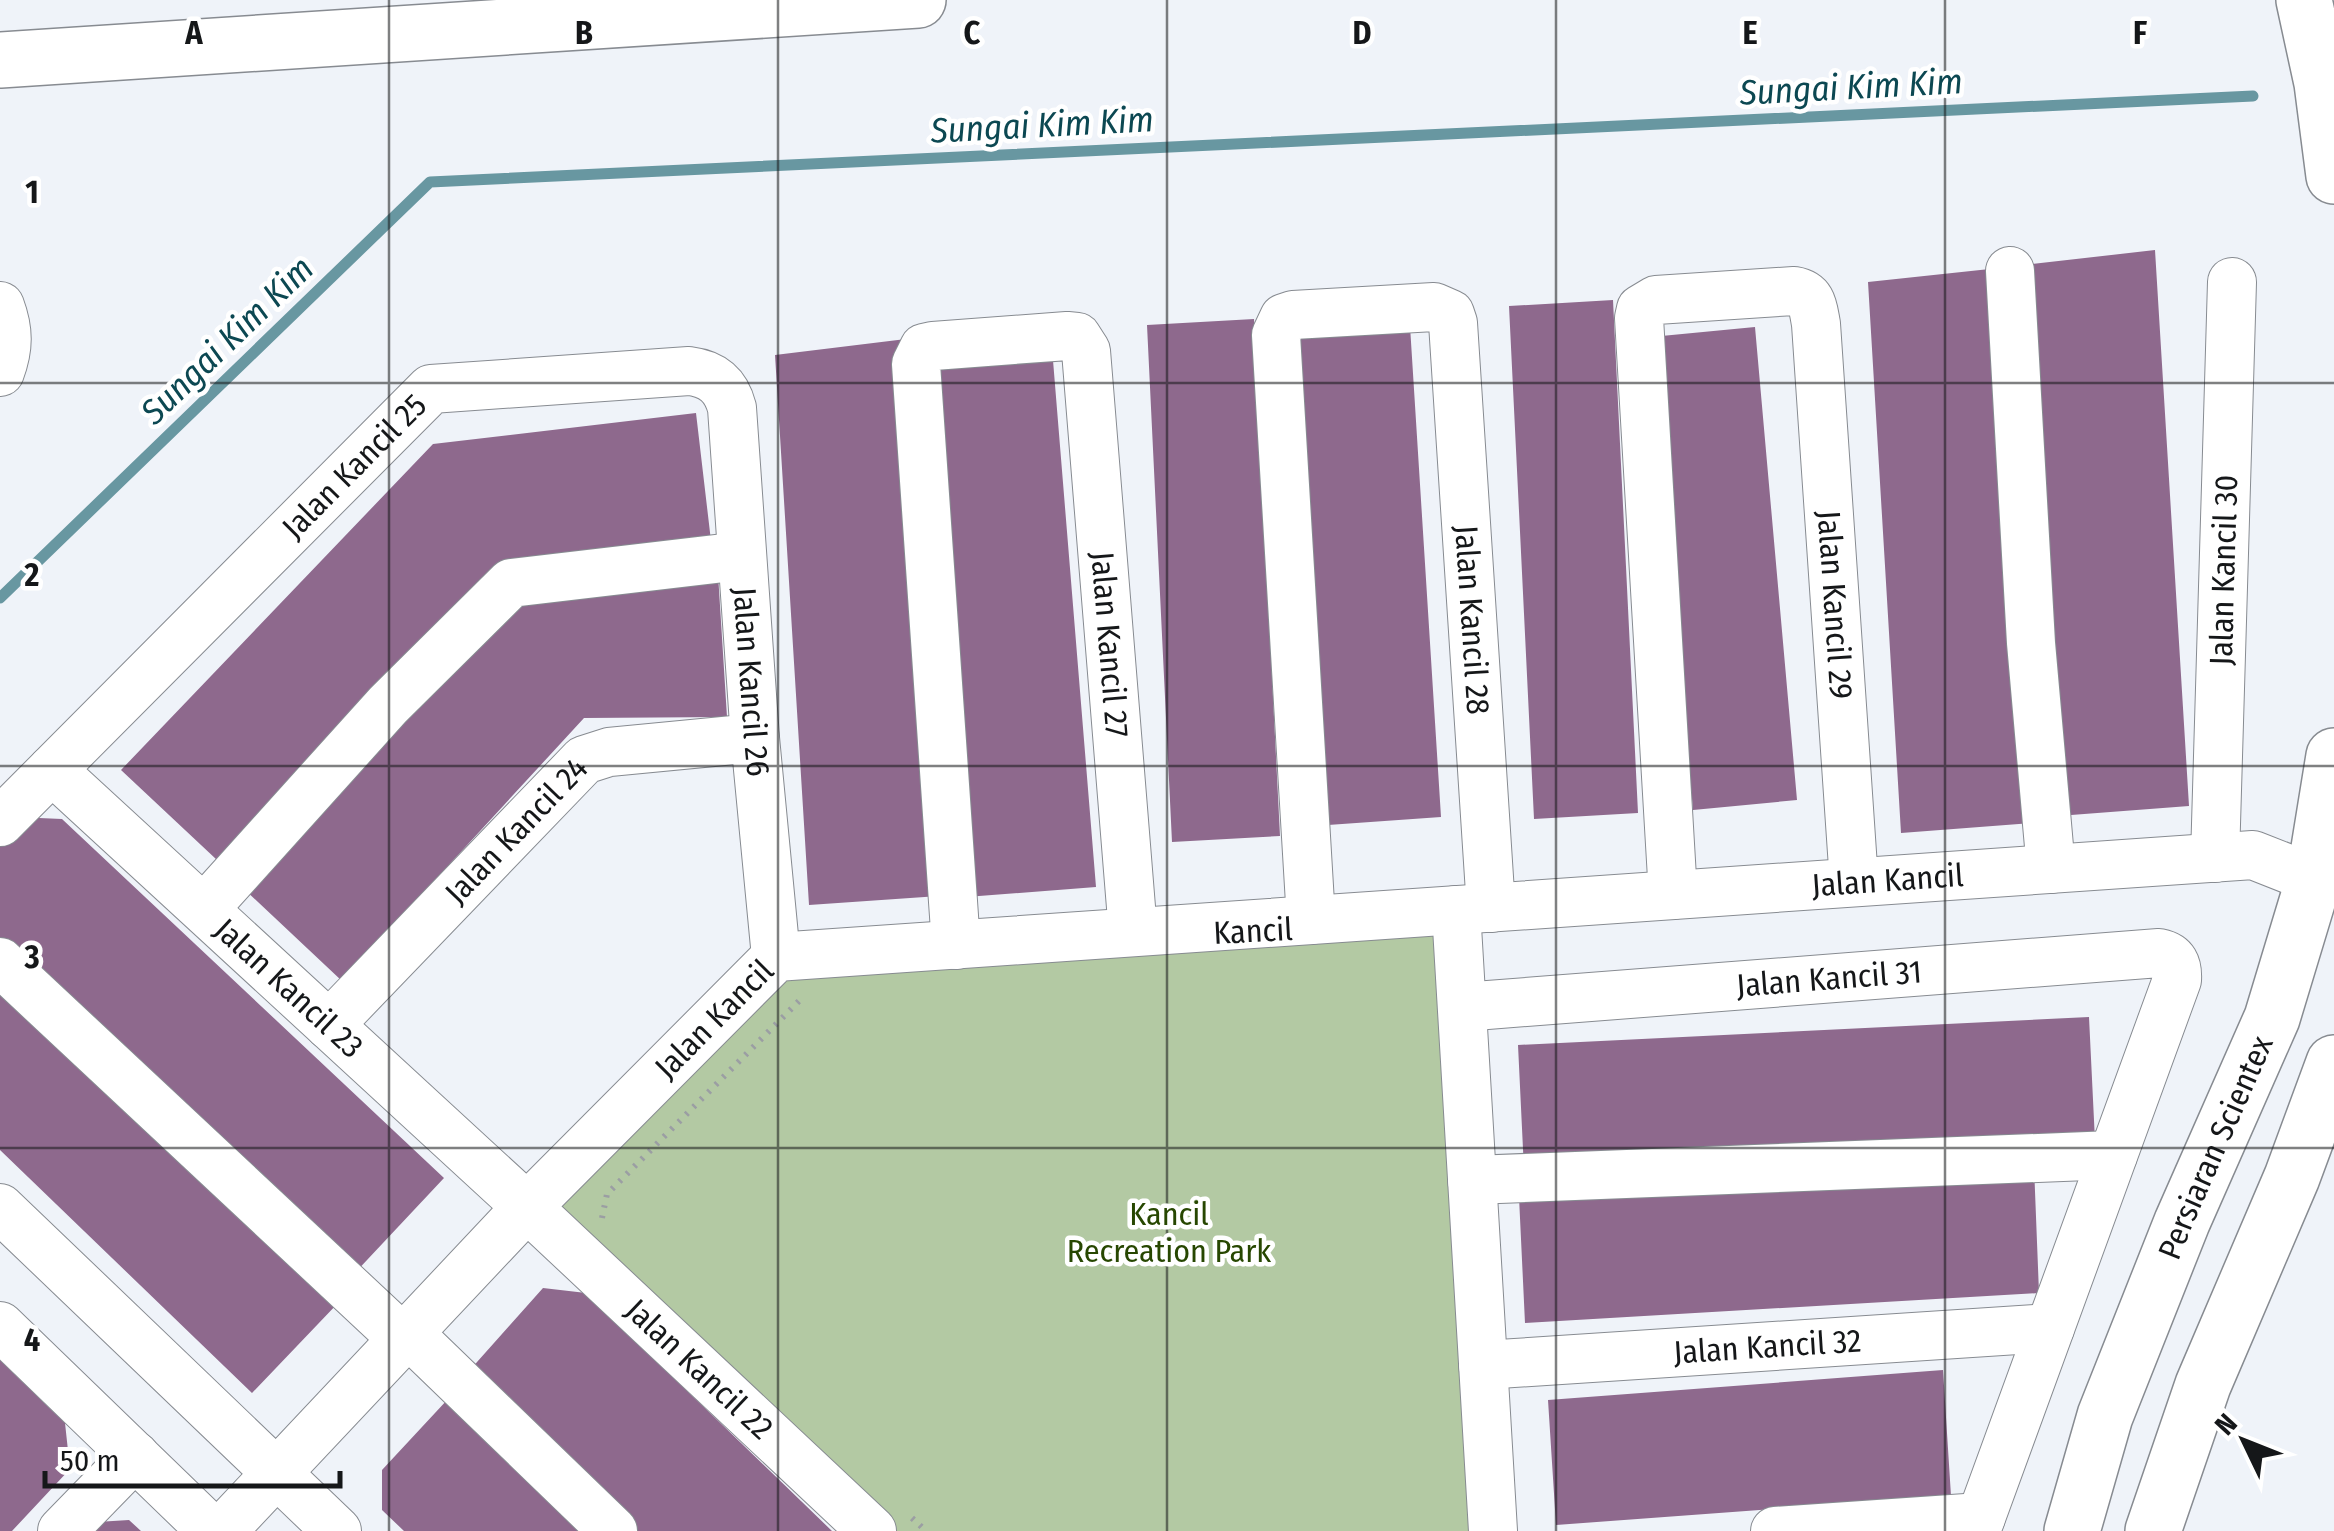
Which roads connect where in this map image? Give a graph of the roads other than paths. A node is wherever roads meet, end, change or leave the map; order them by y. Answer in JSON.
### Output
{"nodes":[{"id":1,"x":918,"y":0,"type":"edge"},
{"id":2,"x":2304,"y":0,"type":"edge"},
{"id":3,"x":0,"y":60,"type":"edge"},
{"id":4,"x":2334,"y":176,"type":"edge"},
{"id":5,"x":2010,"y":271,"type":"dead end"},
{"id":6,"x":2232,"y":282,"type":"dead end"},
{"id":7,"x":0,"y":306,"type":"edge"},
{"id":8,"x":0,"y":372,"type":"edge"},
{"id":9,"x":732,"y":408,"type":"joint"},
{"id":10,"x":741,"y":556,"type":"junction"},
{"id":11,"x":755,"y":738,"type":"junction"},
{"id":12,"x":2334,"y":756,"type":"edge"},
{"id":13,"x":52,"y":770,"type":"junction"},
{"id":14,"x":0,"y":822,"type":"edge"},
{"id":15,"x":2215,"y":858,"type":"junction"},
{"id":16,"x":2051,"y":869,"type":"junction"},
{"id":17,"x":2314,"y":879,"type":"junction"},
{"id":18,"x":1854,"y":882,"type":"junction"},
{"id":19,"x":1673,"y":895,"type":"junction"},
{"id":20,"x":204,"y":909,"type":"junction"},
{"id":21,"x":1474,"y":909,"type":"junction"},
{"id":22,"x":1311,"y":920,"type":"junction"},
{"id":23,"x":1133,"y":932,"type":"junction"},
{"id":24,"x":956,"y":945,"type":"junction"},
{"id":25,"x":776,"y":957,"type":"junction"},
{"id":26,"x":0,"y":962,"type":"edge"},
{"id":27,"x":1462,"y":1007,"type":"junction"},
{"id":28,"x":329,"y":1026,"type":"junction"},
{"id":29,"x":2334,"y":1062,"type":"edge"},
{"id":30,"x":2113,"y":1155,"type":"junction"},
{"id":31,"x":1472,"y":1180,"type":"junction"},
{"id":32,"x":527,"y":1207,"type":"junction"},
{"id":33,"x":0,"y":1208,"type":"edge"},
{"id":34,"x":0,"y":1327,"type":"edge"},
{"id":35,"x":2050,"y":1328,"type":"junction"},
{"id":36,"x":404,"y":1335,"type":"junction"},
{"id":37,"x":1483,"y":1365,"type":"junction"},
{"id":38,"x":135,"y":1456,"type":"junction"},
{"id":39,"x":276,"y":1473,"type":"junction"},
{"id":40,"x":1979,"y":1524,"type":"edge"},
{"id":41,"x":62,"y":1531,"type":"edge"},
{"id":42,"x":212,"y":1531,"type":"edge"},
{"id":43,"x":222,"y":1531,"type":"edge"},
{"id":44,"x":337,"y":1531,"type":"edge"},
{"id":45,"x":613,"y":1531,"type":"edge"},
{"id":46,"x":872,"y":1531,"type":"edge"},
{"id":47,"x":1493,"y":1531,"type":"edge"},
{"id":48,"x":1774,"y":1531,"type":"edge"},
{"id":49,"x":2072,"y":1531,"type":"edge"},
{"id":50,"x":2153,"y":1531,"type":"edge"}],
"edges":[{"from":1,"to":3,"type":"main road"},
{"from":2,"to":4,"type":"main road"},
{"from":5,"to":16,"type":"street"},
{"from":6,"to":15,"type":"street","name":"Jalan Kancil 30"},
{"from":7,"to":8,"type":"street"},
{"from":9,"to":10,"type":"street","name":"Jalan Kancil 26"},
{"from":9,"to":13,"type":"street","name":"Jalan Kancil 25"},
{"from":10,"to":11,"type":"street","name":"Jalan Kancil 26"},
{"from":10,"to":20,"type":"street"},
{"from":11,"to":25,"type":"street","name":"Jalan Kancil 26"},
{"from":11,"to":28,"type":"street","name":"Jalan Kancil 24"},
{"from":12,"to":17,"type":"main road","name":"Persiaran Scientex"},
{"from":13,"to":14,"type":"street","name":"Jalan Kancil 25"},
{"from":13,"to":20,"type":"street","name":"Jalan Kancil 23"},
{"from":15,"to":16,"type":"street","name":"Jalan Kancil"},
{"from":15,"to":17,"type":"street","name":"Jalan Kancil"},
{"from":16,"to":18,"type":"street","name":"Jalan Kancil"},
{"from":17,"to":49,"type":"main road","name":"Persiaran Scientex"},
{"from":18,"to":19,"type":"street","name":"Jalan Kancil"},
{"from":18,"to":19,"type":"street","name":"Jalan Kancil 29"},
{"from":19,"to":21,"type":"street","name":"Jalan Kancil"},
{"from":20,"to":28,"type":"street","name":"Jalan Kancil 23"},
{"from":21,"to":22,"type":"street","name":"Jalan Kancil"},
{"from":21,"to":22,"type":"street","name":"Jalan Kancil 28"},
{"from":21,"to":27,"type":"street"},
{"from":22,"to":23,"type":"street","name":"Jalan Kancil"},
{"from":23,"to":24,"type":"street","name":"Jalan Kancil"},
{"from":23,"to":24,"type":"street","name":"Jalan Kancil 27"},
{"from":24,"to":25,"type":"street","name":"Jalan Kancil"},
{"from":25,"to":32,"type":"street","name":"Jalan Kancil"},
{"from":26,"to":36,"type":"street"},
{"from":27,"to":30,"type":"street","name":"Jalan Kancil 31"},
{"from":27,"to":31,"type":"street"},
{"from":28,"to":32,"type":"street","name":"Jalan Kancil 23"},
{"from":29,"to":50,"type":"main road"},
{"from":30,"to":31,"type":"street"},
{"from":30,"to":35,"type":"street"},
{"from":31,"to":37,"type":"street"},
{"from":32,"to":36,"type":"street","name":"Jalan Kancil"},
{"from":32,"to":46,"type":"street","name":"Jalan Kancil 22"},
{"from":33,"to":39,"type":"street"},
{"from":34,"to":38,"type":"street"},
{"from":35,"to":37,"type":"street","name":"Jalan Kancil 32"},
{"from":35,"to":40,"type":"street"},
{"from":36,"to":39,"type":"street","name":"Jalan Kancil"},
{"from":36,"to":45,"type":"street"},
{"from":37,"to":47,"type":"street"},
{"from":38,"to":41,"type":"street"},
{"from":38,"to":42,"type":"street"},
{"from":39,"to":43,"type":"street","name":"Jalan Kancil"},
{"from":39,"to":44,"type":"street"},
{"from":40,"to":48,"type":"street"}]}
